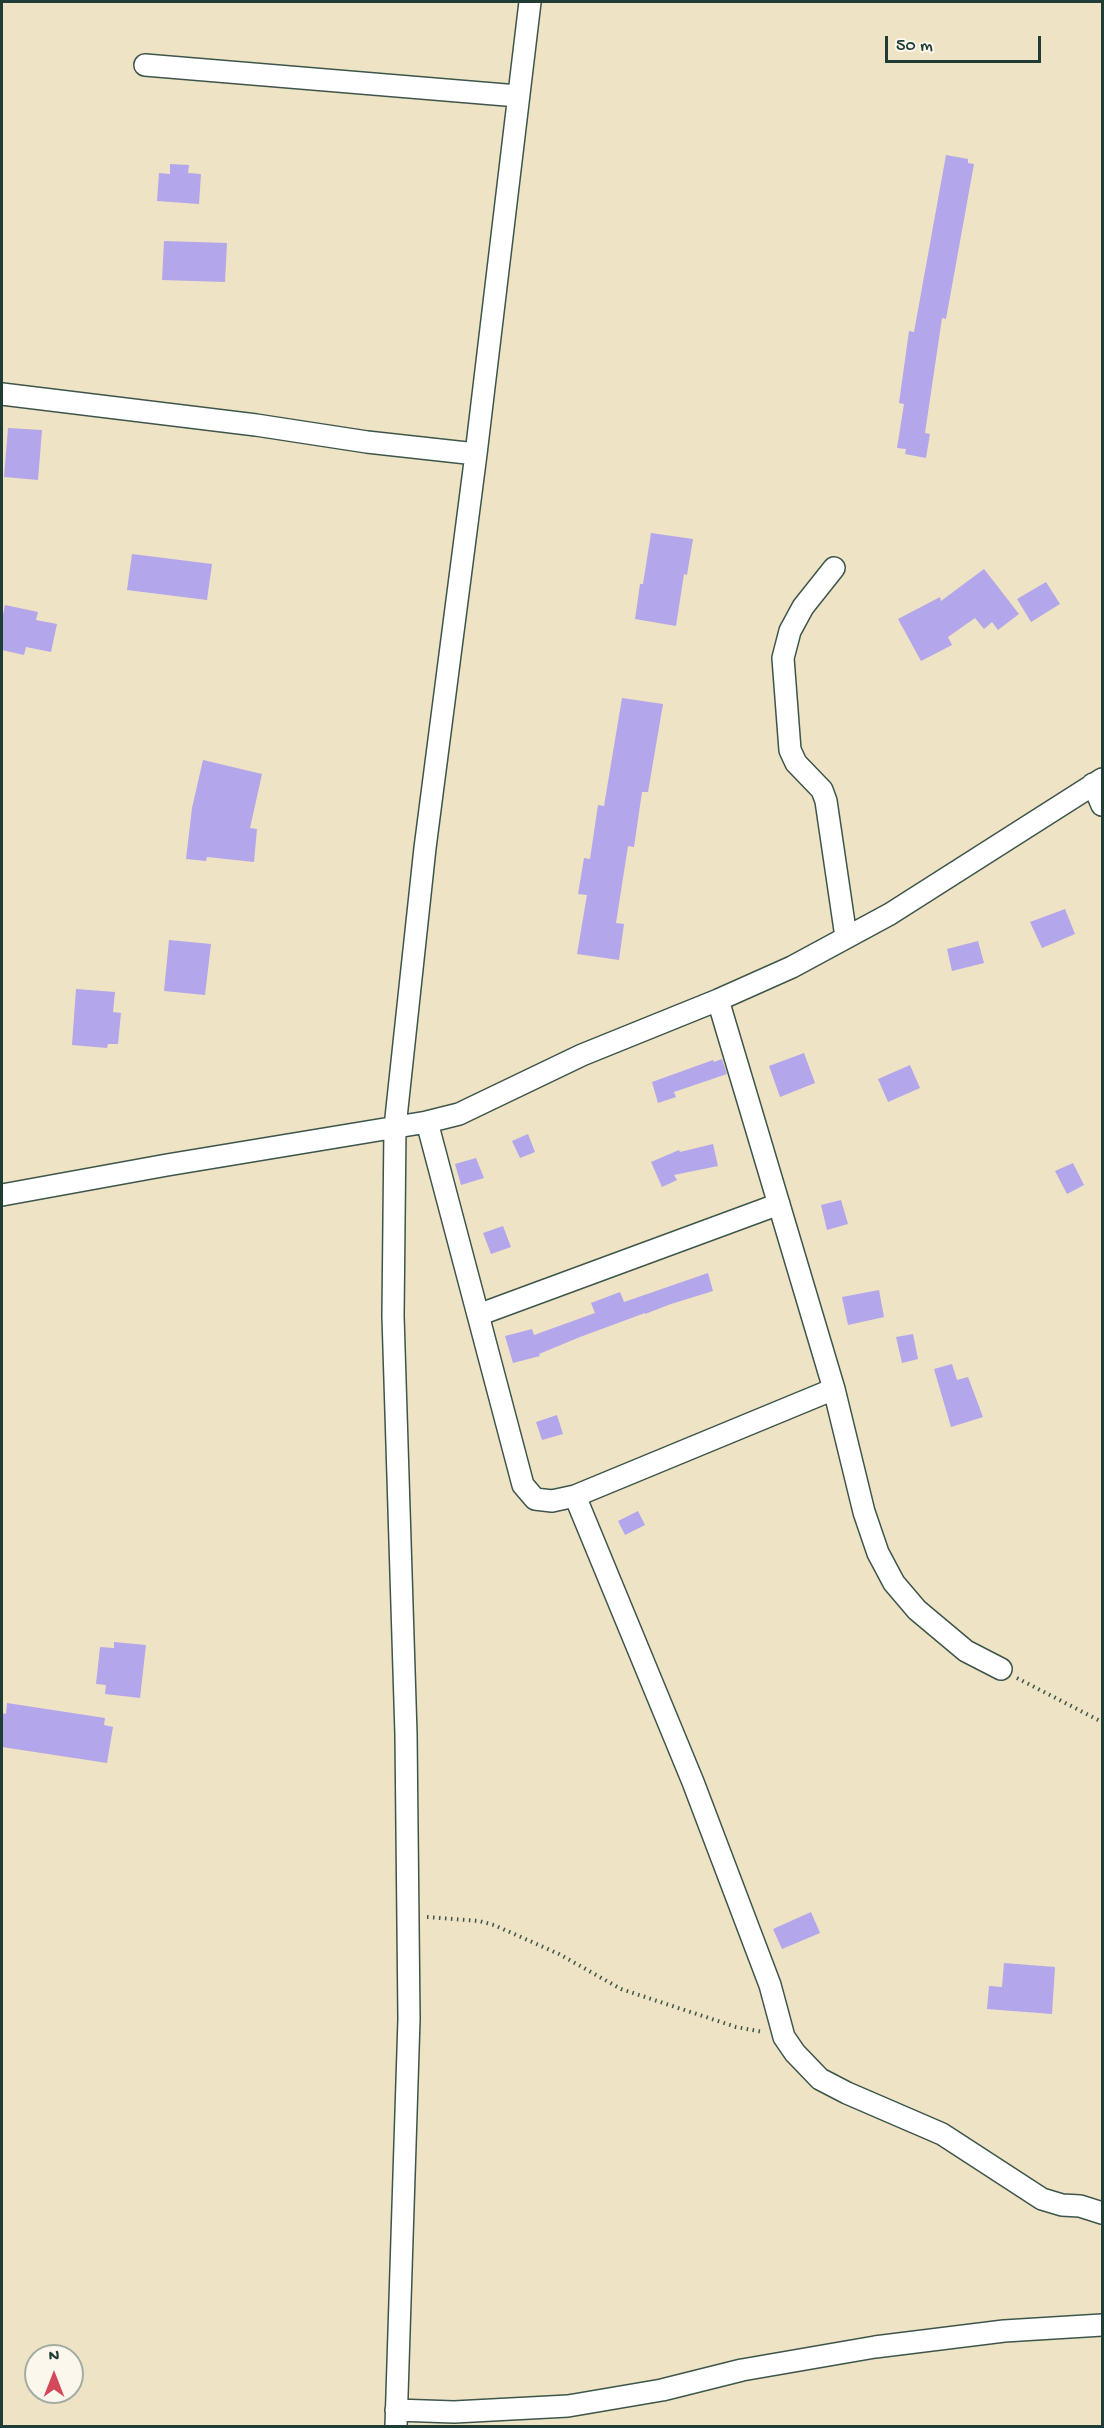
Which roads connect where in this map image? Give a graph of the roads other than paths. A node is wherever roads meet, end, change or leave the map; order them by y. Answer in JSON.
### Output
{"nodes":[{"id":1,"x":530,"y":2,"type":"edge"},
{"id":2,"x":145,"y":65,"type":"dead end"},
{"id":3,"x":518,"y":96,"type":"junction"},
{"id":4,"x":2,"y":394,"type":"edge"},
{"id":5,"x":476,"y":454,"type":"junction"},
{"id":6,"x":834,"y":568,"type":"dead end"},
{"id":7,"x":1098,"y":781,"type":"edge"},
{"id":8,"x":1102,"y":806,"type":"edge"},
{"id":9,"x":846,"y":937,"type":"junction"},
{"id":10,"x":718,"y":1000,"type":"junction"},
{"id":11,"x":427,"y":1122,"type":"junction"},
{"id":12,"x":395,"y":1127,"type":"junction"},
{"id":13,"x":2,"y":1195,"type":"edge"},
{"id":14,"x":779,"y":1204,"type":"junction"},
{"id":15,"x":478,"y":1315,"type":"junction"},
{"id":16,"x":834,"y":1389,"type":"junction"},
{"id":17,"x":575,"y":1496,"type":"junction"},
{"id":18,"x":1001,"y":1669,"type":"road end"},
{"id":19,"x":1102,"y":2212,"type":"edge"},
{"id":20,"x":1102,"y":2325,"type":"edge"},
{"id":21,"x":396,"y":2418,"type":"edge"}],
"edges":[{"from":1,"to":3,"type":"street"},
{"from":2,"to":3,"type":"street"},
{"from":3,"to":5,"type":"street"},
{"from":4,"to":5,"type":"street"},
{"from":5,"to":12,"type":"street"},
{"from":6,"to":9,"type":"street"},
{"from":7,"to":8,"type":"street"},
{"from":7,"to":9,"type":"street"},
{"from":9,"to":10,"type":"street"},
{"from":10,"to":11,"type":"street"},
{"from":10,"to":14,"type":"street"},
{"from":11,"to":12,"type":"street"},
{"from":11,"to":15,"type":"street"},
{"from":12,"to":13,"type":"street"},
{"from":12,"to":21,"type":"street"},
{"from":14,"to":15,"type":"street"},
{"from":14,"to":16,"type":"street"},
{"from":15,"to":17,"type":"street"},
{"from":16,"to":17,"type":"street"},
{"from":16,"to":18,"type":"street"},
{"from":17,"to":19,"type":"street"},
{"from":20,"to":21,"type":"street"}]}
